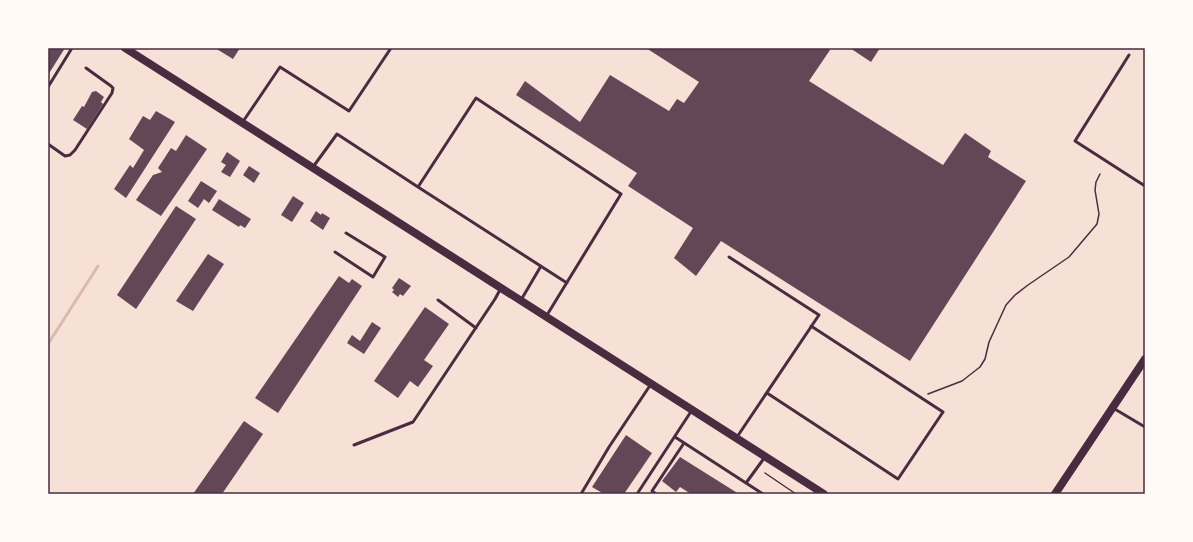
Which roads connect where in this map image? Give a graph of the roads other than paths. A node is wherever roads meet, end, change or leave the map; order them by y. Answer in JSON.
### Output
{"nodes":[{"id":1,"x":72,"y":48,"type":"edge"},
{"id":2,"x":126,"y":48,"type":"edge"},
{"id":3,"x":391,"y":48,"type":"edge"},
{"id":4,"x":1129,"y":55,"type":"dead end"},
{"id":5,"x":86,"y":68,"type":"dead end"},
{"id":6,"x":48,"y":87,"type":"edge"},
{"id":7,"x":242,"y":123,"type":"junction"},
{"id":8,"x":48,"y":144,"type":"edge"},
{"id":9,"x":313,"y":168,"type":"junction"},
{"id":10,"x":1145,"y":186,"type":"edge"},
{"id":11,"x":418,"y":188,"type":"junction"},
{"id":12,"x":346,"y":233,"type":"dead end"},
{"id":13,"x":335,"y":252,"type":"dead end"},
{"id":14,"x":729,"y":257,"type":"dead end"},
{"id":15,"x":541,"y":266,"type":"junction"},
{"id":16,"x":567,"y":283,"type":"junction"},
{"id":17,"x":501,"y":288,"type":"junction"},
{"id":18,"x":438,"y":300,"type":"dead end"},
{"id":19,"x":520,"y":300,"type":"junction"},
{"id":20,"x":546,"y":317,"type":"junction"},
{"id":21,"x":811,"y":326,"type":"junction"},
{"id":22,"x":476,"y":328,"type":"junction"},
{"id":23,"x":1145,"y":360,"type":"edge"},
{"id":24,"x":651,"y":384,"type":"junction"},
{"id":25,"x":767,"y":393,"type":"junction"},
{"id":26,"x":1113,"y":408,"type":"junction"},
{"id":27,"x":692,"y":410,"type":"junction"},
{"id":28,"x":1145,"y":426,"type":"edge"},
{"id":29,"x":675,"y":437,"type":"junction"},
{"id":30,"x":736,"y":438,"type":"junction"},
{"id":31,"x":684,"y":443,"type":"junction"},
{"id":32,"x":354,"y":444,"type":"dead end"},
{"id":33,"x":765,"y":456,"type":"junction"},
{"id":34,"x":746,"y":483,"type":"junction"},
{"id":35,"x":581,"y":494,"type":"edge"},
{"id":36,"x":637,"y":494,"type":"edge"},
{"id":37,"x":656,"y":494,"type":"edge"},
{"id":38,"x":763,"y":494,"type":"edge"},
{"id":39,"x":824,"y":494,"type":"edge"},
{"id":40,"x":1055,"y":494,"type":"edge"}],
"edges":[{"from":1,"to":6,"type":"lane"},
{"from":2,"to":7,"type":"main road"},
{"from":3,"to":7,"type":"lane"},
{"from":4,"to":10,"type":"lane"},
{"from":5,"to":8,"type":"lane"},
{"from":7,"to":9,"type":"main road"},
{"from":9,"to":11,"type":"lane"},
{"from":9,"to":17,"type":"main road"},
{"from":11,"to":15,"type":"lane"},
{"from":11,"to":16,"type":"lane"},
{"from":12,"to":13,"type":"lane"},
{"from":14,"to":21,"type":"lane"},
{"from":15,"to":16,"type":"lane"},
{"from":15,"to":19,"type":"lane"},
{"from":16,"to":20,"type":"lane"},
{"from":17,"to":19,"type":"main road"},
{"from":17,"to":22,"type":"lane"},
{"from":18,"to":22,"type":"lane"},
{"from":19,"to":20,"type":"main road"},
{"from":20,"to":24,"type":"main road"},
{"from":21,"to":25,"type":"lane"},
{"from":21,"to":25,"type":"lane"},
{"from":22,"to":32,"type":"lane"},
{"from":23,"to":26,"type":"main road"},
{"from":24,"to":27,"type":"main road"},
{"from":24,"to":35,"type":"lane"},
{"from":25,"to":30,"type":"lane"},
{"from":26,"to":28,"type":"lane"},
{"from":26,"to":40,"type":"main road"},
{"from":27,"to":29,"type":"lane"},
{"from":27,"to":30,"type":"main road"},
{"from":29,"to":31,"type":"lane"},
{"from":29,"to":36,"type":"lane"},
{"from":30,"to":33,"type":"main road"},
{"from":31,"to":34,"type":"lane"},
{"from":31,"to":37,"type":"lane"},
{"from":33,"to":34,"type":"lane"},
{"from":33,"to":39,"type":"main road"},
{"from":34,"to":38,"type":"lane"}]}
